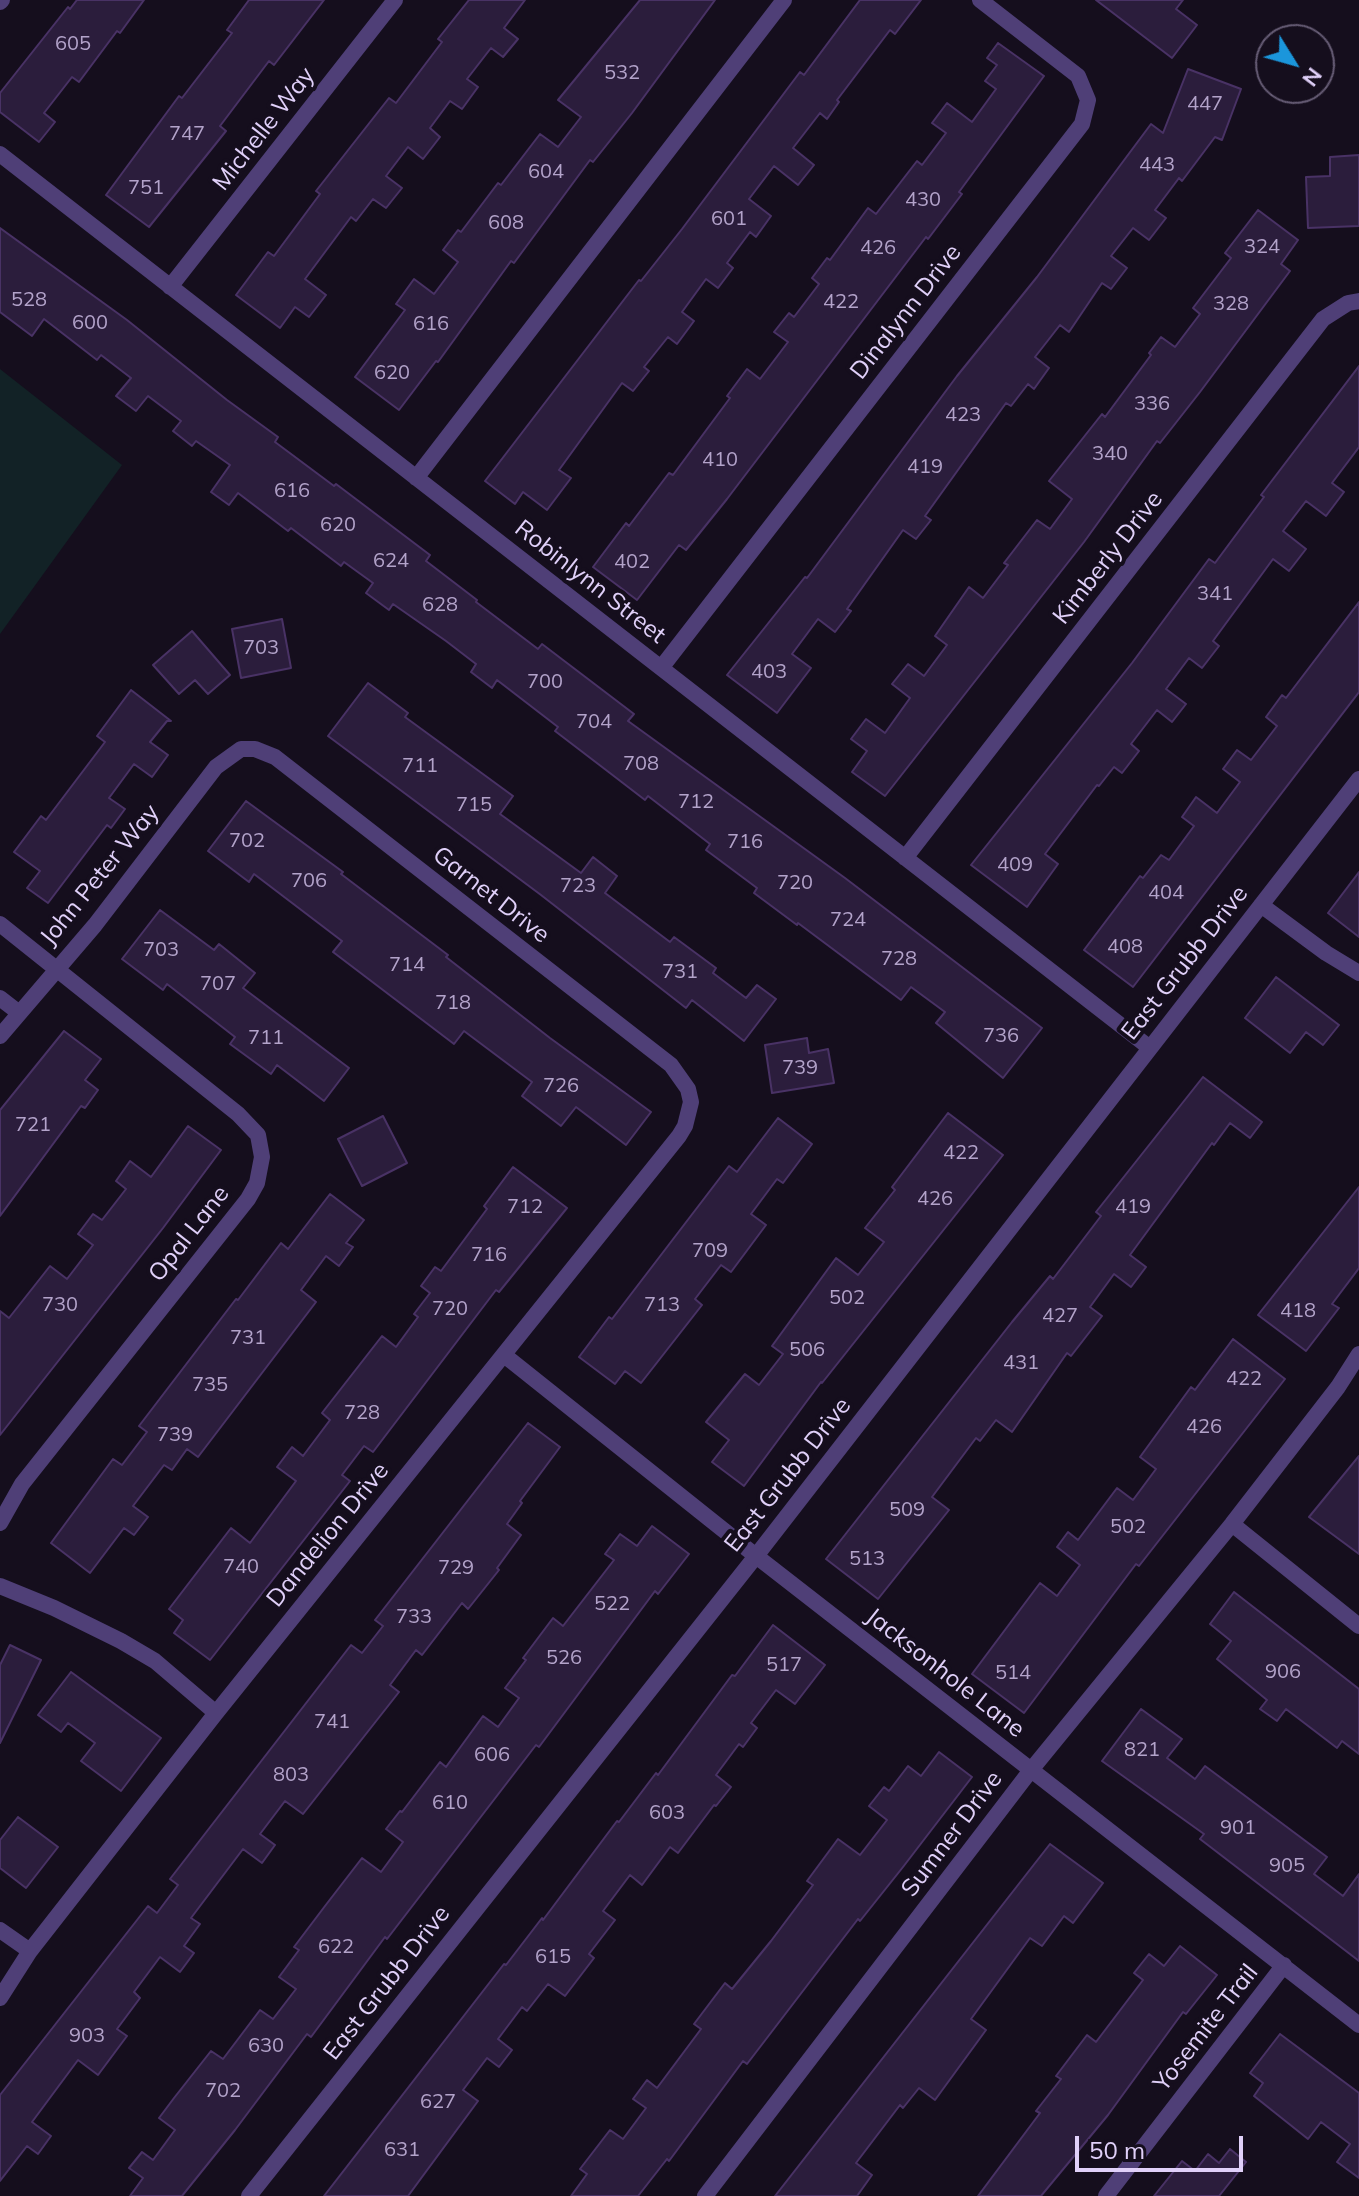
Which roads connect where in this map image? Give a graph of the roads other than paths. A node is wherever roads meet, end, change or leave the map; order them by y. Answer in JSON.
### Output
{"nodes":[{"id":1,"x":395,"y":0,"type":"edge"},
{"id":2,"x":784,"y":0,"type":"edge"},
{"id":3,"x":980,"y":0,"type":"edge"},
{"id":4,"x":0,"y":154,"type":"edge"},
{"id":5,"x":170,"y":287,"type":"junction"},
{"id":6,"x":1359,"y":301,"type":"edge"},
{"id":7,"x":416,"y":478,"type":"junction"},
{"id":8,"x":661,"y":668,"type":"junction"},
{"id":9,"x":241,"y":749,"type":"joint"},
{"id":10,"x":1359,"y":779,"type":"edge"},
{"id":11,"x":905,"y":858,"type":"junction"},
{"id":12,"x":1261,"y":905,"type":"junction"},
{"id":13,"x":0,"y":924,"type":"edge"},
{"id":14,"x":57,"y":967,"type":"junction"},
{"id":15,"x":1359,"y":973,"type":"edge"},
{"id":16,"x":0,"y":998,"type":"edge"},
{"id":17,"x":18,"y":1012,"type":"junction"},
{"id":18,"x":0,"y":1036,"type":"edge"},
{"id":19,"x":1150,"y":1048,"type":"junction"},
{"id":20,"x":691,"y":1102,"type":"joint"},
{"id":21,"x":1359,"y":1354,"type":"edge"},
{"id":22,"x":504,"y":1355,"type":"junction"},
{"id":23,"x":0,"y":1523,"type":"edge"},
{"id":24,"x":1232,"y":1524,"type":"junction"},
{"id":25,"x":756,"y":1556,"type":"junction"},
{"id":26,"x":0,"y":1586,"type":"edge"},
{"id":27,"x":1359,"y":1626,"type":"edge"},
{"id":28,"x":216,"y":1713,"type":"junction"},
{"id":29,"x":1031,"y":1770,"type":"junction"},
{"id":30,"x":0,"y":1930,"type":"edge"},
{"id":31,"x":30,"y":1951,"type":"junction"},
{"id":32,"x":1284,"y":1965,"type":"junction"},
{"id":33,"x":0,"y":1998,"type":"edge"},
{"id":34,"x":1359,"y":2025,"type":"edge"},
{"id":35,"x":249,"y":2196,"type":"edge"},
{"id":36,"x":705,"y":2196,"type":"edge"},
{"id":37,"x":1106,"y":2196,"type":"edge"}],
"edges":[{"from":1,"to":5,"type":"street","name":"Michelle Way"},
{"from":2,"to":7,"type":"street"},
{"from":3,"to":8,"type":"street","name":"Dinalynn Drive"},
{"from":4,"to":5,"type":"street","name":"Robinlynn Street"},
{"from":5,"to":7,"type":"street","name":"Robinlynn Street"},
{"from":6,"to":11,"type":"street","name":"Kimberly Drive"},
{"from":7,"to":8,"type":"street","name":"Robinlynn Street"},
{"from":8,"to":11,"type":"street","name":"Robinlynn Street"},
{"from":9,"to":14,"type":"street","name":"John Peter Way"},
{"from":9,"to":20,"type":"street","name":"Garnet Drive"},
{"from":10,"to":12,"type":"street","name":"East Grubb Drive"},
{"from":11,"to":19,"type":"street","name":"Robinlynn Street"},
{"from":12,"to":15,"type":"street"},
{"from":12,"to":19,"type":"street","name":"East Grubb Drive"},
{"from":13,"to":14,"type":"street","name":"Opal Lane"},
{"from":14,"to":17,"type":"street","name":"John Peter Way"},
{"from":14,"to":23,"type":"street","name":"Opal Lane"},
{"from":16,"to":17,"type":"street"},
{"from":17,"to":18,"type":"street","name":"John Peter Way"},
{"from":19,"to":25,"type":"street","name":"East Grubb Drive"},
{"from":20,"to":22,"type":"street","name":"Dandelion Drive"},
{"from":21,"to":24,"type":"street","name":"Sumner Drive"},
{"from":22,"to":25,"type":"street","name":"Jacksonhole Lane"},
{"from":22,"to":28,"type":"street","name":"Dandelion Drive"},
{"from":24,"to":27,"type":"street"},
{"from":24,"to":29,"type":"street","name":"Sumner Drive"},
{"from":25,"to":29,"type":"street","name":"Jacksonhole Lane"},
{"from":25,"to":35,"type":"street","name":"East Grubb Drive"},
{"from":26,"to":28,"type":"street"},
{"from":28,"to":31,"type":"street","name":"Dandelion Drive"},
{"from":29,"to":32,"type":"street","name":"Jacksonhole Lane"},
{"from":29,"to":36,"type":"street","name":"Sumner Drive"},
{"from":30,"to":31,"type":"street"},
{"from":31,"to":33,"type":"street","name":"Dandelion Drive"},
{"from":32,"to":34,"type":"street","name":"Jacksonhole Lane"},
{"from":32,"to":37,"type":"street","name":"Yosemite Trail"}]}
